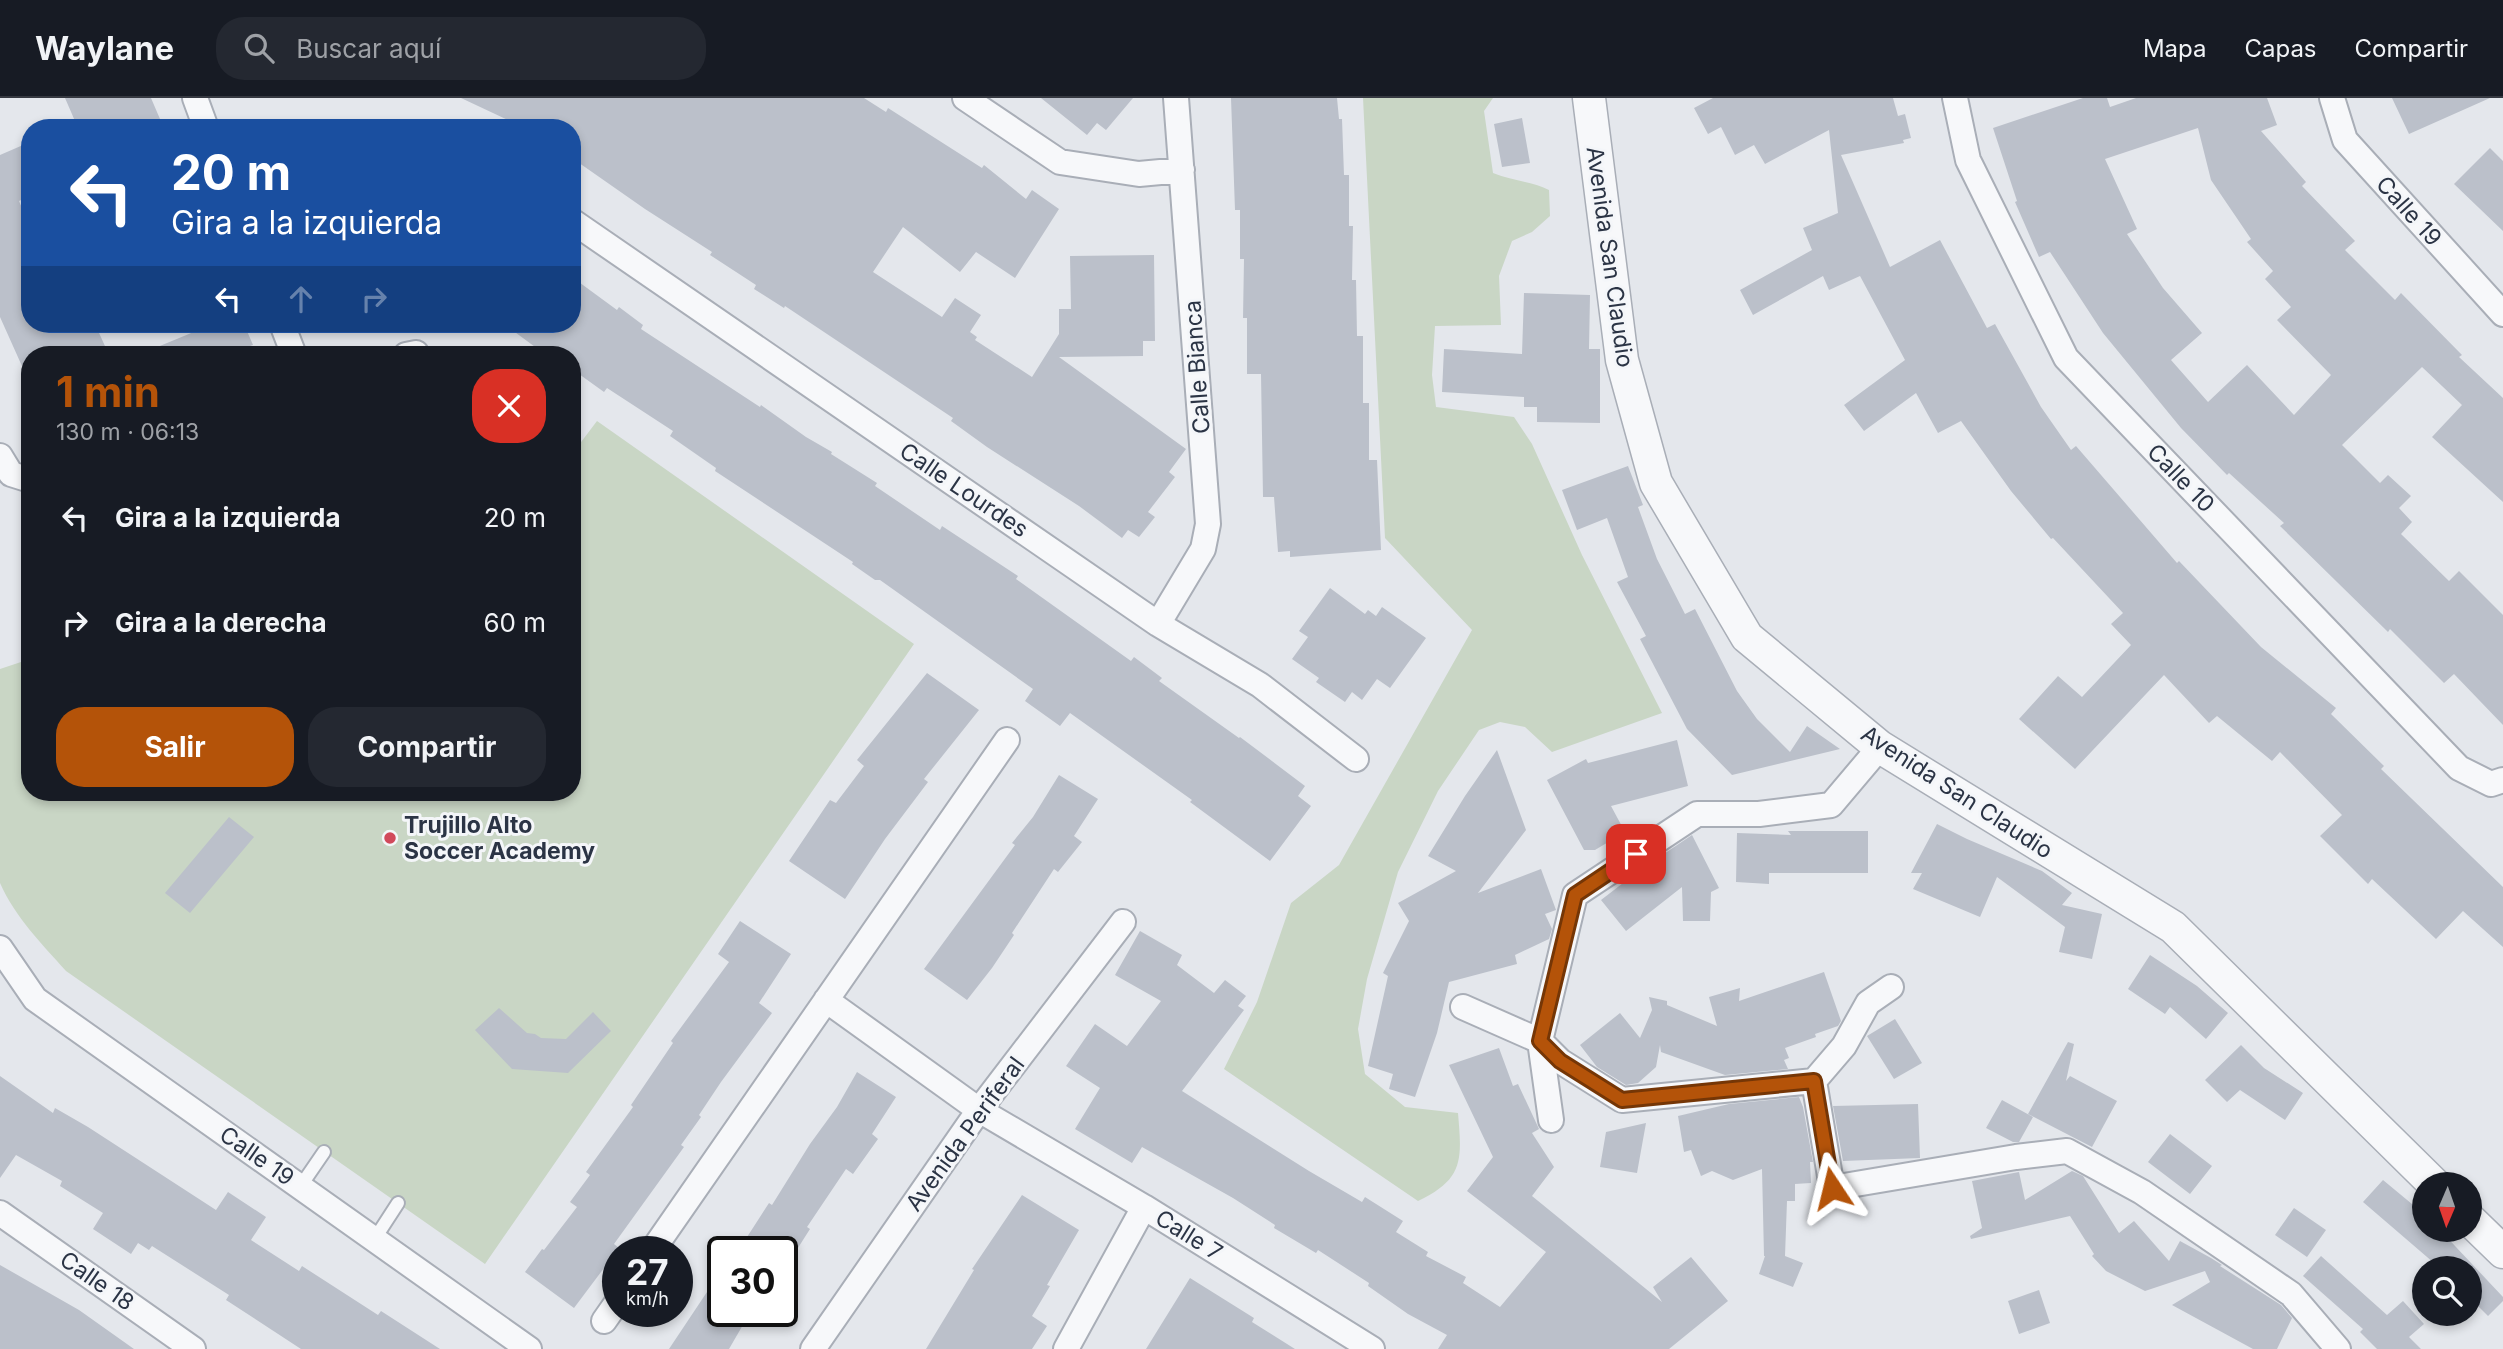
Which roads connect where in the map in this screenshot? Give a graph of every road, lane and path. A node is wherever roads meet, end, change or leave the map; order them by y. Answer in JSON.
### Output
{"nodes":[{"id":1,"x":195,"y":98,"type":"edge"},
{"id":2,"x":965,"y":98,"type":"edge"},
{"id":3,"x":1176,"y":98,"type":"edge"},
{"id":4,"x":1589,"y":98,"type":"edge"},
{"id":5,"x":1955,"y":98,"type":"edge"},
{"id":6,"x":2332,"y":98,"type":"edge"},
{"id":7,"x":203,"y":119,"type":"edge"},
{"id":8,"x":1182,"y":170,"type":"junction"},
{"id":9,"x":581,"y":227,"type":"edge"},
{"id":10,"x":2499,"y":301,"type":"edge"},
{"id":11,"x":0,"y":456,"type":"edge"},
{"id":12,"x":21,"y":477,"type":"edge"},
{"id":13,"x":1158,"y":624,"type":"junction"},
{"id":14,"x":1007,"y":740,"type":"dead end"},
{"id":15,"x":1880,"y":747,"type":"junction"},
{"id":16,"x":1356,"y":759,"type":"dead end"},
{"id":17,"x":2503,"y":780,"type":"edge"},
{"id":18,"x":1123,"y":922,"type":"dead end"},
{"id":19,"x":0,"y":948,"type":"edge"},
{"id":20,"x":1891,"y":987,"type":"dead end"},
{"id":21,"x":826,"y":1000,"type":"junction"},
{"id":22,"x":1463,"y":1007,"type":"dead end"},
{"id":23,"x":1540,"y":1041,"type":"junction"},
{"id":24,"x":1814,"y":1081,"type":"junction"},
{"id":25,"x":979,"y":1110,"type":"junction"},
{"id":26,"x":1551,"y":1120,"type":"dead end"},
{"id":27,"x":324,"y":1153,"type":"dead end"},
{"id":28,"x":2422,"y":1172,"type":"edge"},
{"id":29,"x":300,"y":1187,"type":"junction"},
{"id":30,"x":398,"y":1203,"type":"dead end"},
{"id":31,"x":1144,"y":1207,"type":"junction"},
{"id":32,"x":0,"y":1213,"type":"edge"},
{"id":33,"x":2482,"y":1232,"type":"edge"},
{"id":34,"x":662,"y":1236,"type":"edge"},
{"id":35,"x":374,"y":1240,"type":"junction"},
{"id":36,"x":2503,"y":1252,"type":"edge"},
{"id":37,"x":193,"y":1349,"type":"edge"},
{"id":38,"x":529,"y":1349,"type":"edge"},
{"id":39,"x":813,"y":1349,"type":"edge"},
{"id":40,"x":1066,"y":1349,"type":"edge"},
{"id":41,"x":1371,"y":1349,"type":"edge"},
{"id":42,"x":2338,"y":1349,"type":"edge"}],
"edges":[{"from":1,"to":7,"type":"street"},
{"from":2,"to":8,"type":"street"},
{"from":3,"to":8,"type":"street","name":"Calle Bianca"},
{"from":4,"to":15,"type":"street","name":"Avenida San Claudio"},
{"from":5,"to":17,"type":"street","name":"Calle 10"},
{"from":6,"to":10,"type":"street","name":"Calle 19"},
{"from":8,"to":13,"type":"street","name":"Calle Bianca"},
{"from":9,"to":13,"type":"street","name":"Calle Lourdes"},
{"from":11,"to":12,"type":"street"},
{"from":13,"to":16,"type":"street","name":"Calle Lourdes"},
{"from":14,"to":21,"type":"street"},
{"from":15,"to":23,"type":"street"},
{"from":15,"to":28,"type":"street","name":"Avenida San Claudio"},
{"from":18,"to":25,"type":"street","name":"Avenida Periferal"},
{"from":19,"to":29,"type":"street","name":"Calle 19"},
{"from":20,"to":24,"type":"street"},
{"from":21,"to":25,"type":"street"},
{"from":21,"to":34,"type":"street"},
{"from":22,"to":23,"type":"street"},
{"from":23,"to":24,"type":"street"},
{"from":23,"to":26,"type":"street"},
{"from":24,"to":42,"type":"street"},
{"from":25,"to":31,"type":"street"},
{"from":25,"to":39,"type":"street","name":"Avenida Periferal"},
{"from":27,"to":29,"type":"lane"},
{"from":29,"to":35,"type":"street","name":"Calle 19"},
{"from":30,"to":35,"type":"lane"},
{"from":31,"to":40,"type":"street","name":"Calle 7"},
{"from":31,"to":41,"type":"street","name":"Calle 7"},
{"from":32,"to":37,"type":"street","name":"Calle 18"},
{"from":33,"to":36,"type":"street"},
{"from":35,"to":38,"type":"street","name":"Calle 19"}]}
